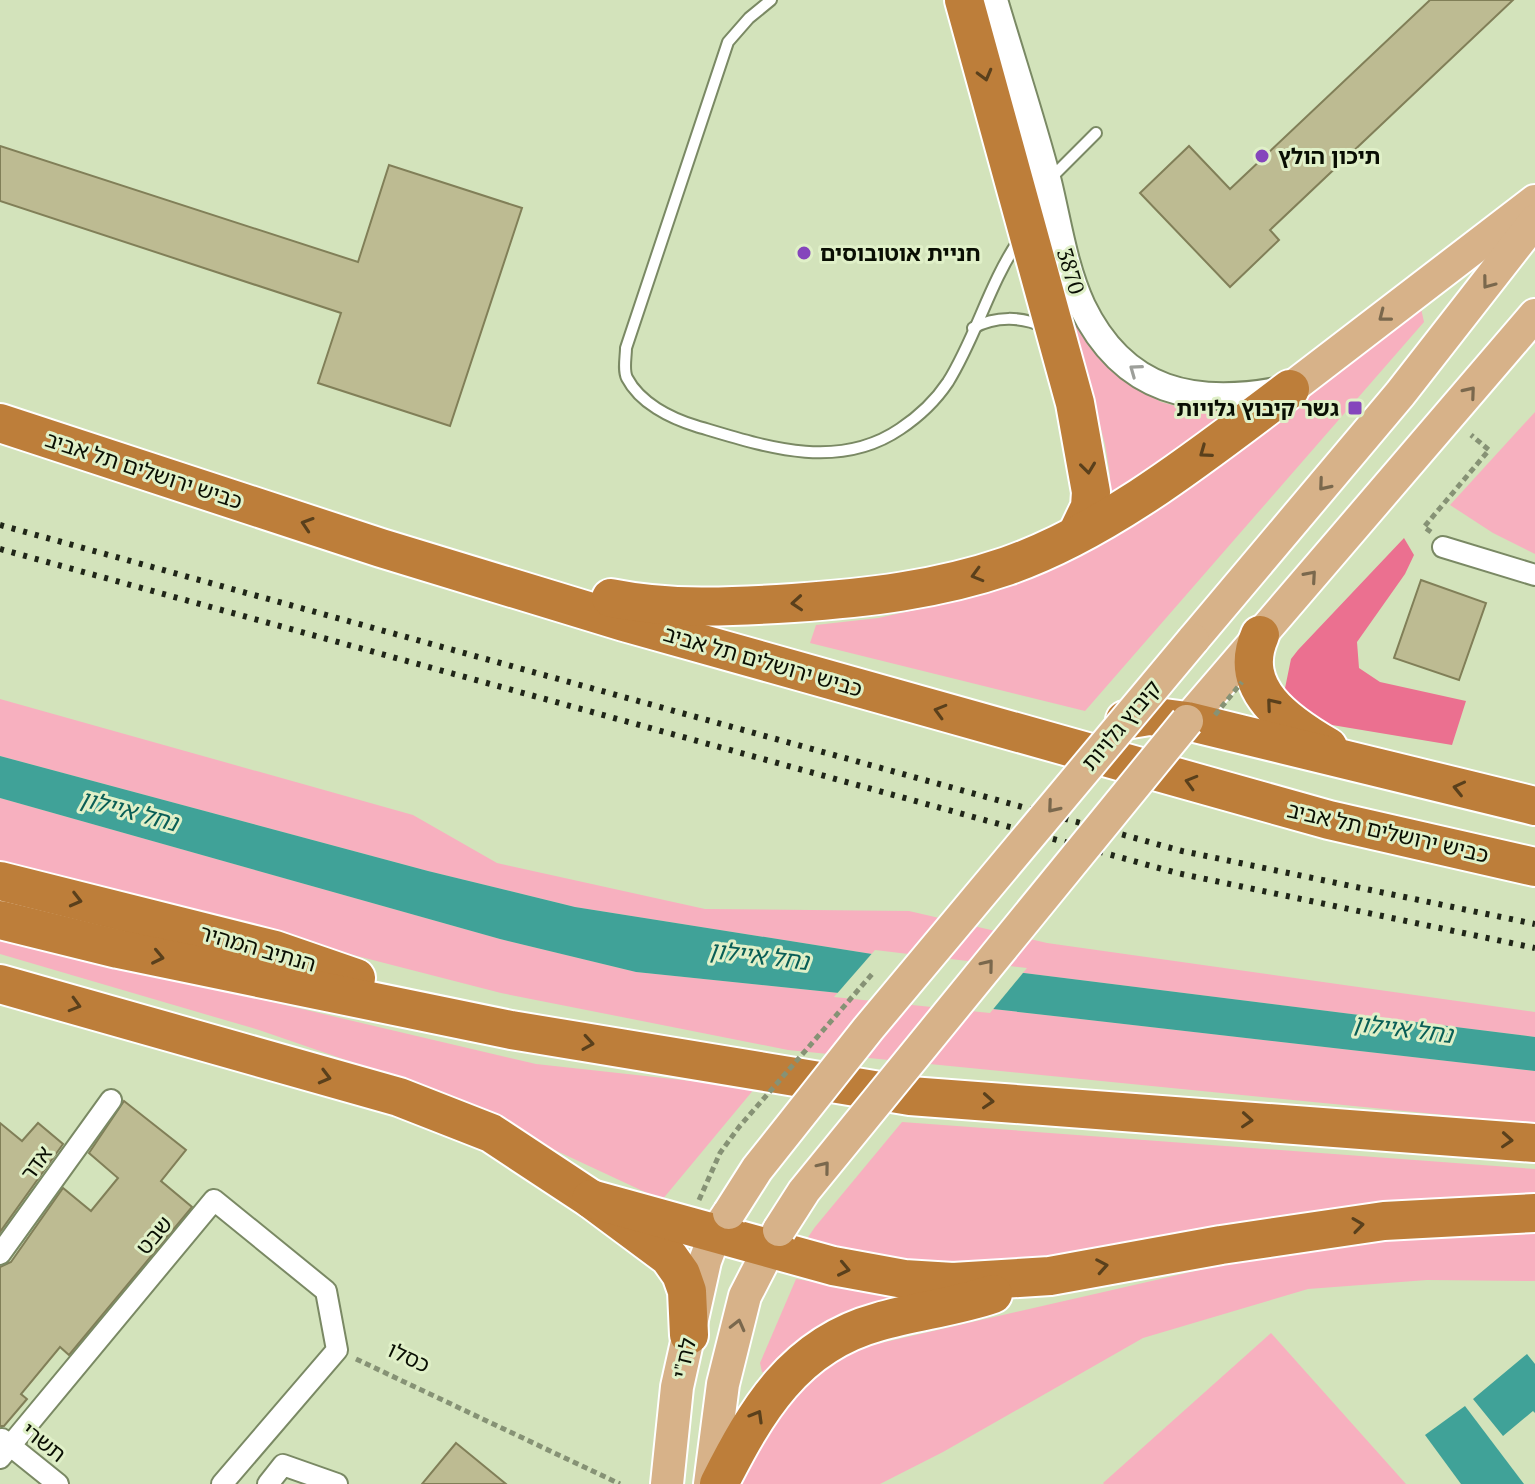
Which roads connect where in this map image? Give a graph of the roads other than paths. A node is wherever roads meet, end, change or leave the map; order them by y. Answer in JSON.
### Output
{"nodes":[{"id":1,"x":771,"y":0,"type":"edge"},
{"id":2,"x":964,"y":0,"type":"edge"},
{"id":3,"x":994,"y":0,"type":"edge"},
{"id":4,"x":1096,"y":133,"type":"dead end"},
{"id":5,"x":1535,"y":201,"type":"edge"},
{"id":6,"x":1041,"y":211,"type":"junction"},
{"id":7,"x":1535,"y":221,"type":"edge"},
{"id":8,"x":1535,"y":315,"type":"edge"},
{"id":9,"x":973,"y":328,"type":"junction"},
{"id":10,"x":1057,"y":337,"type":"junction"},
{"id":11,"x":1290,"y":389,"type":"junction"},
{"id":12,"x":0,"y":423,"type":"edge"},
{"id":13,"x":1077,"y":534,"type":"junction"},
{"id":14,"x":1435,"y":545,"type":"road end"},
{"id":15,"x":381,"y":548,"type":"junction"},
{"id":16,"x":1535,"y":575,"type":"edge"},
{"id":17,"x":1260,"y":635,"type":"junction"},
{"id":18,"x":1125,"y":720,"type":"junction"},
{"id":19,"x":1203,"y":725,"type":"junction"},
{"id":20,"x":1358,"y":764,"type":"junction"},
{"id":21,"x":1535,"y":806,"type":"edge"},
{"id":22,"x":1535,"y":867,"type":"edge"},
{"id":23,"x":0,"y":881,"type":"edge"},
{"id":24,"x":0,"y":920,"type":"edge"},
{"id":25,"x":0,"y":984,"type":"edge"},
{"id":26,"x":511,"y":1030,"type":"junction"},
{"id":27,"x":111,"y":1100,"type":"dead end"},
{"id":28,"x":1535,"y":1143,"type":"edge"},
{"id":29,"x":591,"y":1199,"type":"junction"},
{"id":30,"x":1535,"y":1213,"type":"edge"},
{"id":31,"x":722,"y":1223,"type":"junction"},
{"id":32,"x":774,"y":1239,"type":"junction"},
{"id":33,"x":0,"y":1254,"type":"edge"},
{"id":34,"x":1050,"y":1276,"type":"junction"},
{"id":35,"x":689,"y":1335,"type":"junction"},
{"id":36,"x":261,"y":1439,"type":"junction"},
{"id":37,"x":3,"y":1447,"type":"edge"},
{"id":38,"x":283,"y":1465,"type":"junction"},
{"id":39,"x":58,"y":1484,"type":"edge"},
{"id":40,"x":222,"y":1484,"type":"edge"},
{"id":41,"x":268,"y":1484,"type":"edge"},
{"id":42,"x":337,"y":1484,"type":"edge"},
{"id":43,"x":667,"y":1484,"type":"edge"},
{"id":44,"x":710,"y":1484,"type":"edge"},
{"id":45,"x":719,"y":1484,"type":"edge"}],
"edges":[{"from":1,"to":9,"type":"lane"},
{"from":2,"to":6,"type":"highway","one_way":true},
{"from":3,"to":6,"type":"street","name":"3870"},
{"from":4,"to":6,"type":"lane"},
{"from":5,"to":11,"type":"main road","one_way":true},
{"from":6,"to":9,"type":"lane"},
{"from":6,"to":10,"type":"highway"},
{"from":11,"to":6,"type":"street","name":"3870","one_way":true},
{"from":7,"to":18,"type":"main road","name":"קיבוץ גלויות","one_way":true,"bridge":true},
{"from":17,"to":8,"type":"main road","one_way":true},
{"from":9,"to":10,"type":"lane"},
{"from":10,"to":13,"type":"highway","one_way":true},
{"from":11,"to":13,"type":"highway","one_way":true},
{"from":15,"to":12,"type":"highway","name":"כביש ירושלים תל אביב","one_way":true},
{"from":13,"to":15,"type":"highway","one_way":true},
{"from":14,"to":16,"type":"street"},
{"from":22,"to":15,"type":"highway","name":"כביש ירושלים תל אביב","one_way":true},
{"from":17,"to":19,"type":"main road"},
{"from":20,"to":17,"type":"highway","one_way":true},
{"from":18,"to":19,"type":"highway"},
{"from":18,"to":31,"type":"main road","name":"קיבוץ גלויות","one_way":true,"bridge":true},
{"from":19,"to":20,"type":"highway"},
{"from":32,"to":19,"type":"main road","one_way":true,"bridge":true},
{"from":21,"to":20,"type":"highway","one_way":true},
{"from":23,"to":26,"type":"highway","name":"הנתיב המהיר","one_way":true},
{"from":24,"to":26,"type":"highway","one_way":true},
{"from":25,"to":29,"type":"highway","one_way":true},
{"from":26,"to":28,"type":"highway","one_way":true},
{"from":27,"to":33,"type":"street","name":"אדר"},
{"from":29,"to":31,"type":"highway"},
{"from":29,"to":35,"type":"highway"},
{"from":34,"to":30,"type":"highway","one_way":true},
{"from":31,"to":32,"type":"highway"},
{"from":31,"to":35,"type":"main road","name":"לח\"י"},
{"from":32,"to":34,"type":"highway","one_way":true},
{"from":44,"to":32,"type":"main road","name":"לח\"י","one_way":true},
{"from":45,"to":34,"type":"highway","one_way":true},
{"from":35,"to":43,"type":"main road","name":"לח\"י"},
{"from":36,"to":37,"type":"street","name":"שבט"},
{"from":36,"to":38,"type":"street"},
{"from":36,"to":40,"type":"street"},
{"from":37,"to":39,"type":"street","name":"תשרי"},
{"from":38,"to":41,"type":"street"},
{"from":38,"to":42,"type":"street"}]}
